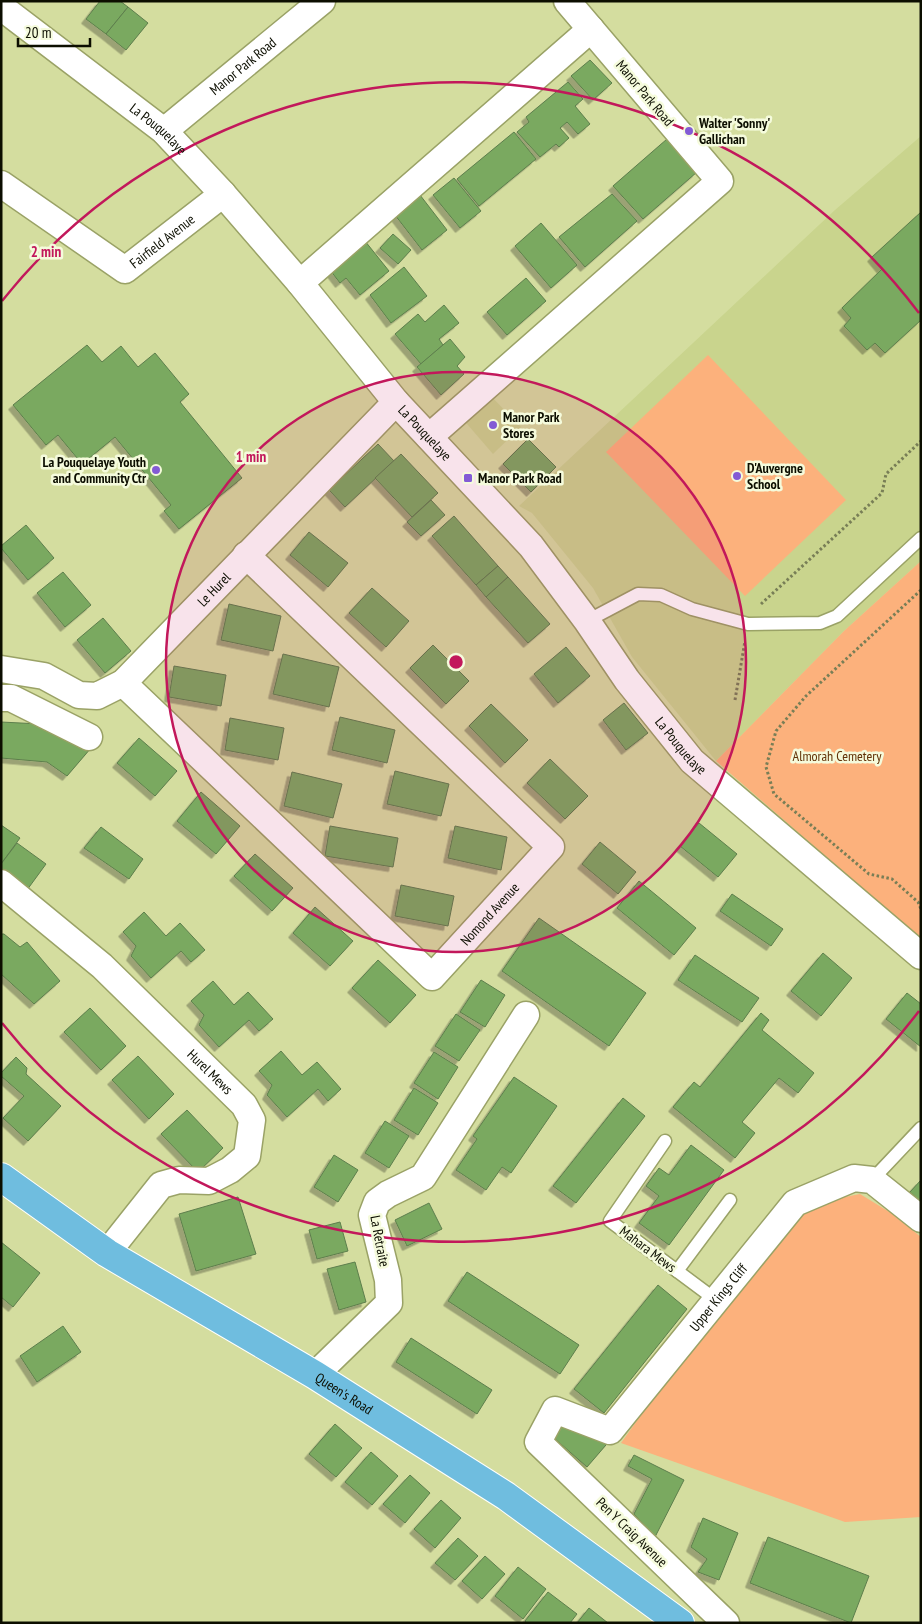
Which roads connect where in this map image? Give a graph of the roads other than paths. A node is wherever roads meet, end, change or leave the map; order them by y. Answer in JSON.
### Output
{"nodes":[{"id":1,"x":322,"y":1,"type":"edge"},
{"id":2,"x":567,"y":1,"type":"edge"},
{"id":3,"x":1,"y":7,"type":"edge"},
{"id":4,"x":591,"y":29,"type":"junction"},
{"id":5,"x":164,"y":131,"type":"junction"},
{"id":6,"x":1,"y":184,"type":"edge"},
{"id":7,"x":223,"y":194,"type":"junction"},
{"id":8,"x":300,"y":283,"type":"junction"},
{"id":9,"x":396,"y":402,"type":"junction"},
{"id":10,"x":430,"y":437,"type":"junction"},
{"id":11,"x":921,"y":538,"type":"edge"},
{"id":12,"x":246,"y":555,"type":"junction"},
{"id":13,"x":587,"y":621,"type":"junction"},
{"id":14,"x":1,"y":668,"type":"edge"},
{"id":15,"x":123,"y":683,"type":"junction"},
{"id":16,"x":1,"y":698,"type":"edge"},
{"id":17,"x":90,"y":737,"type":"dead end"},
{"id":18,"x":1,"y":883,"type":"edge"},
{"id":19,"x":921,"y":956,"type":"edge"},
{"id":20,"x":526,"y":1015,"type":"dead end"},
{"id":21,"x":921,"y":1128,"type":"edge"},
{"id":22,"x":665,"y":1141,"type":"dead end"},
{"id":23,"x":1,"y":1176,"type":"edge"},
{"id":24,"x":872,"y":1180,"type":"junction"},
{"id":25,"x":730,"y":1200,"type":"dead end"},
{"id":26,"x":921,"y":1219,"type":"edge"},
{"id":27,"x":108,"y":1253,"type":"junction"},
{"id":28,"x":677,"y":1271,"type":"junction"},
{"id":29,"x":716,"y":1300,"type":"junction"},
{"id":30,"x":315,"y":1375,"type":"junction"},
{"id":31,"x":538,"y":1442,"type":"joint"},
{"id":32,"x":680,"y":1623,"type":"edge"},
{"id":33,"x":726,"y":1623,"type":"edge"}],
"edges":[{"from":1,"to":5,"type":"street","name":"Manor Park Road"},
{"from":2,"to":4,"type":"street","name":"Manor Park Road"},
{"from":3,"to":5,"type":"street","name":"La Pouquelaye"},
{"from":4,"to":8,"type":"street"},
{"from":4,"to":10,"type":"street","name":"Manor Park Road"},
{"from":5,"to":7,"type":"street","name":"La Pouquelaye"},
{"from":6,"to":7,"type":"street","name":"Fairfield Avenue"},
{"from":7,"to":8,"type":"street","name":"La Pouquelaye"},
{"from":8,"to":9,"type":"street","name":"La Pouquelaye"},
{"from":9,"to":10,"type":"street","name":"La Pouquelaye"},
{"from":9,"to":12,"type":"street","name":"Le Hurel"},
{"from":10,"to":13,"type":"street","name":"La Pouquelaye"},
{"from":11,"to":13,"type":"lane"},
{"from":12,"to":15,"type":"street","name":"Le Hurel"},
{"from":12,"to":15,"type":"street","name":"Nomond Avenue"},
{"from":13,"to":19,"type":"street","name":"La Pouquelaye"},
{"from":14,"to":15,"type":"street","name":"Le Hurel"},
{"from":16,"to":17,"type":"street"},
{"from":18,"to":27,"type":"street","name":"Hurel Mews"},
{"from":20,"to":30,"type":"street","name":"La Retraite"},
{"from":21,"to":24,"type":"lane"},
{"from":22,"to":28,"type":"lane","name":"Mahara Mews"},
{"from":23,"to":27,"type":"main road","name":"Queen's Road"},
{"from":24,"to":26,"type":"street"},
{"from":24,"to":29,"type":"street","name":"Upper Kings Cliff"},
{"from":25,"to":28,"type":"lane"},
{"from":27,"to":30,"type":"main road","name":"Queen's Road"},
{"from":28,"to":29,"type":"lane","name":"Mahara Mews"},
{"from":29,"to":31,"type":"street","name":"Upper Kings Cliff"},
{"from":30,"to":32,"type":"main road","name":"Queen's Road"},
{"from":31,"to":33,"type":"street","name":"Pen Y Craig Avenue"}]}
